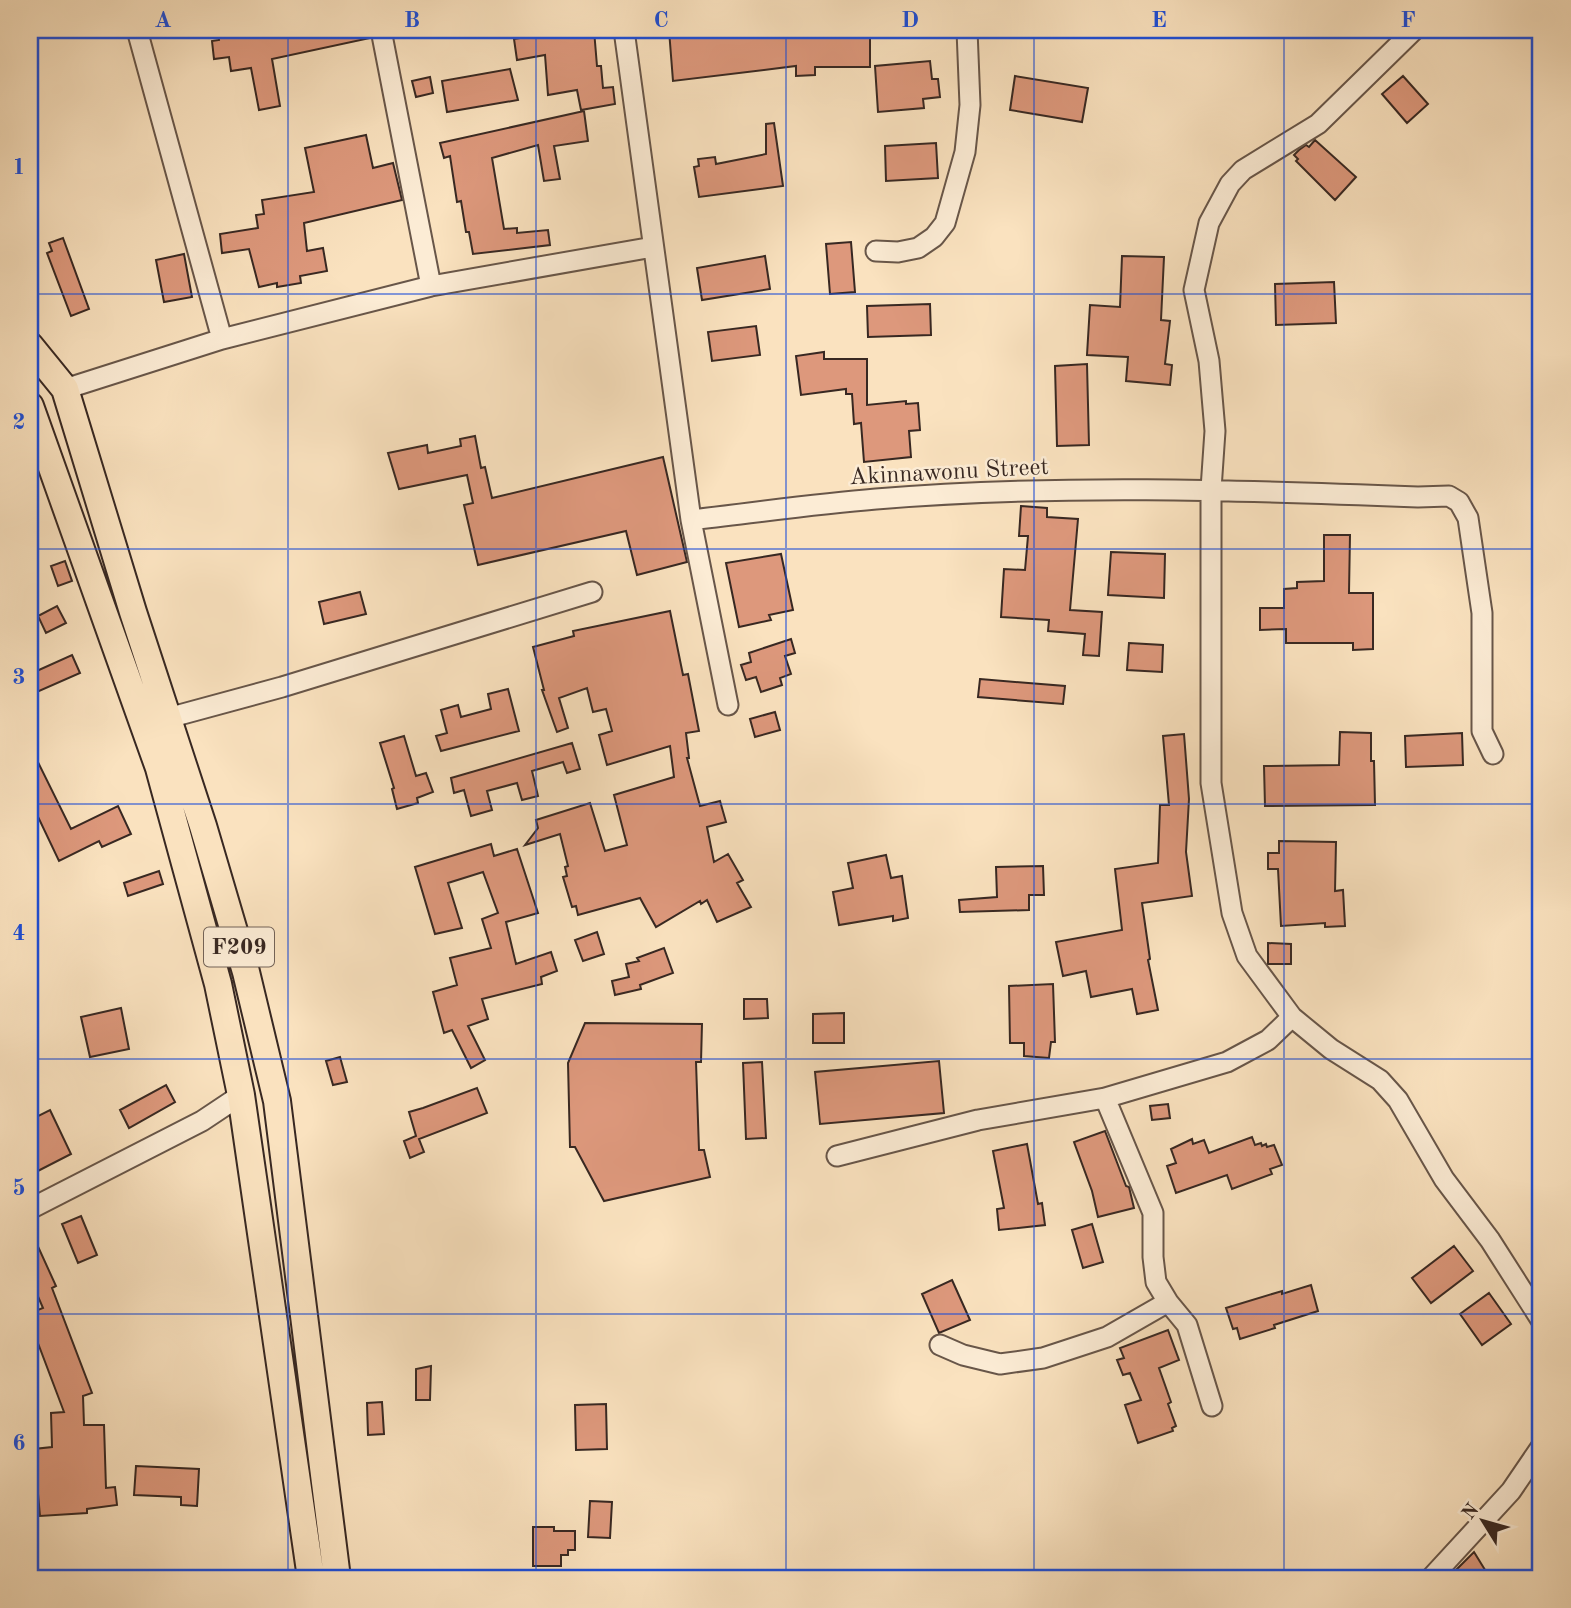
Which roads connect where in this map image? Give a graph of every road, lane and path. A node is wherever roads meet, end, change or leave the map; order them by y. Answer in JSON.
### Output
{"nodes":[{"id":1,"x":137,"y":30,"type":"edge"},
{"id":2,"x":381,"y":30,"type":"edge"},
{"id":3,"x":624,"y":30,"type":"edge"},
{"id":4,"x":967,"y":30,"type":"edge"},
{"id":5,"x":1414,"y":30,"type":"edge"},
{"id":6,"x":653,"y":247,"type":"junction"},
{"id":7,"x":876,"y":251,"type":"dead end"},
{"id":8,"x":431,"y":286,"type":"junction"},
{"id":9,"x":222,"y":339,"type":"junction"},
{"id":10,"x":30,"y":346,"type":"edge"},
{"id":11,"x":65,"y":389,"type":"junction"},
{"id":12,"x":30,"y":399,"type":"edge"},
{"id":13,"x":30,"y":405,"type":"edge"},
{"id":14,"x":1211,"y":489,"type":"junction"},
{"id":15,"x":691,"y":520,"type":"junction"},
{"id":16,"x":592,"y":592,"type":"dead end"},
{"id":17,"x":728,"y":705,"type":"dead end"},
{"id":18,"x":168,"y":718,"type":"junction"},
{"id":19,"x":1493,"y":754,"type":"dead end"},
{"id":20,"x":1292,"y":1017,"type":"junction"},
{"id":21,"x":241,"y":1095,"type":"junction"},
{"id":22,"x":1105,"y":1098,"type":"junction"},
{"id":23,"x":837,"y":1156,"type":"dead end"},
{"id":24,"x":30,"y":1209,"type":"edge"},
{"id":25,"x":1168,"y":1302,"type":"junction"},
{"id":26,"x":1541,"y":1320,"type":"edge"},
{"id":27,"x":940,"y":1345,"type":"dead end"},
{"id":28,"x":1002,"y":1369,"type":"dead end"},
{"id":29,"x":1212,"y":1406,"type":"dead end"},
{"id":30,"x":1541,"y":1447,"type":"edge"},
{"id":31,"x":311,"y":1578,"type":"edge"},
{"id":32,"x":337,"y":1578,"type":"edge"},
{"id":33,"x":1431,"y":1578,"type":"edge"}],
"edges":[{"from":1,"to":9,"type":"street"},
{"from":2,"to":8,"type":"street"},
{"from":3,"to":6,"type":"street"},
{"from":4,"to":7,"type":"street"},
{"from":5,"to":14,"type":"street"},
{"from":6,"to":8,"type":"street"},
{"from":6,"to":15,"type":"street"},
{"from":8,"to":9,"type":"street"},
{"from":9,"to":11,"type":"street"},
{"from":10,"to":11,"type":"main road","number":"F209"},
{"from":11,"to":12,"type":"main road"},
{"from":11,"to":18,"type":"main road","number":"F209"},
{"from":13,"to":21,"type":"main road","number":"F209"},
{"from":14,"to":15,"type":"street","name":"Akinnawonu Street"},
{"from":14,"to":19,"type":"street","name":"Akinnawonu Street"},
{"from":14,"to":20,"type":"street"},
{"from":15,"to":17,"type":"street"},
{"from":16,"to":18,"type":"street"},
{"from":18,"to":32,"type":"main road","number":"F209"},
{"from":20,"to":22,"type":"street"},
{"from":20,"to":26,"type":"street"},
{"from":21,"to":24,"type":"street"},
{"from":21,"to":31,"type":"main road","number":"F209"},
{"from":22,"to":23,"type":"street"},
{"from":22,"to":25,"type":"street"},
{"from":25,"to":27,"type":"street"},
{"from":25,"to":28,"type":"street"},
{"from":25,"to":29,"type":"street"},
{"from":30,"to":33,"type":"street"}]}
